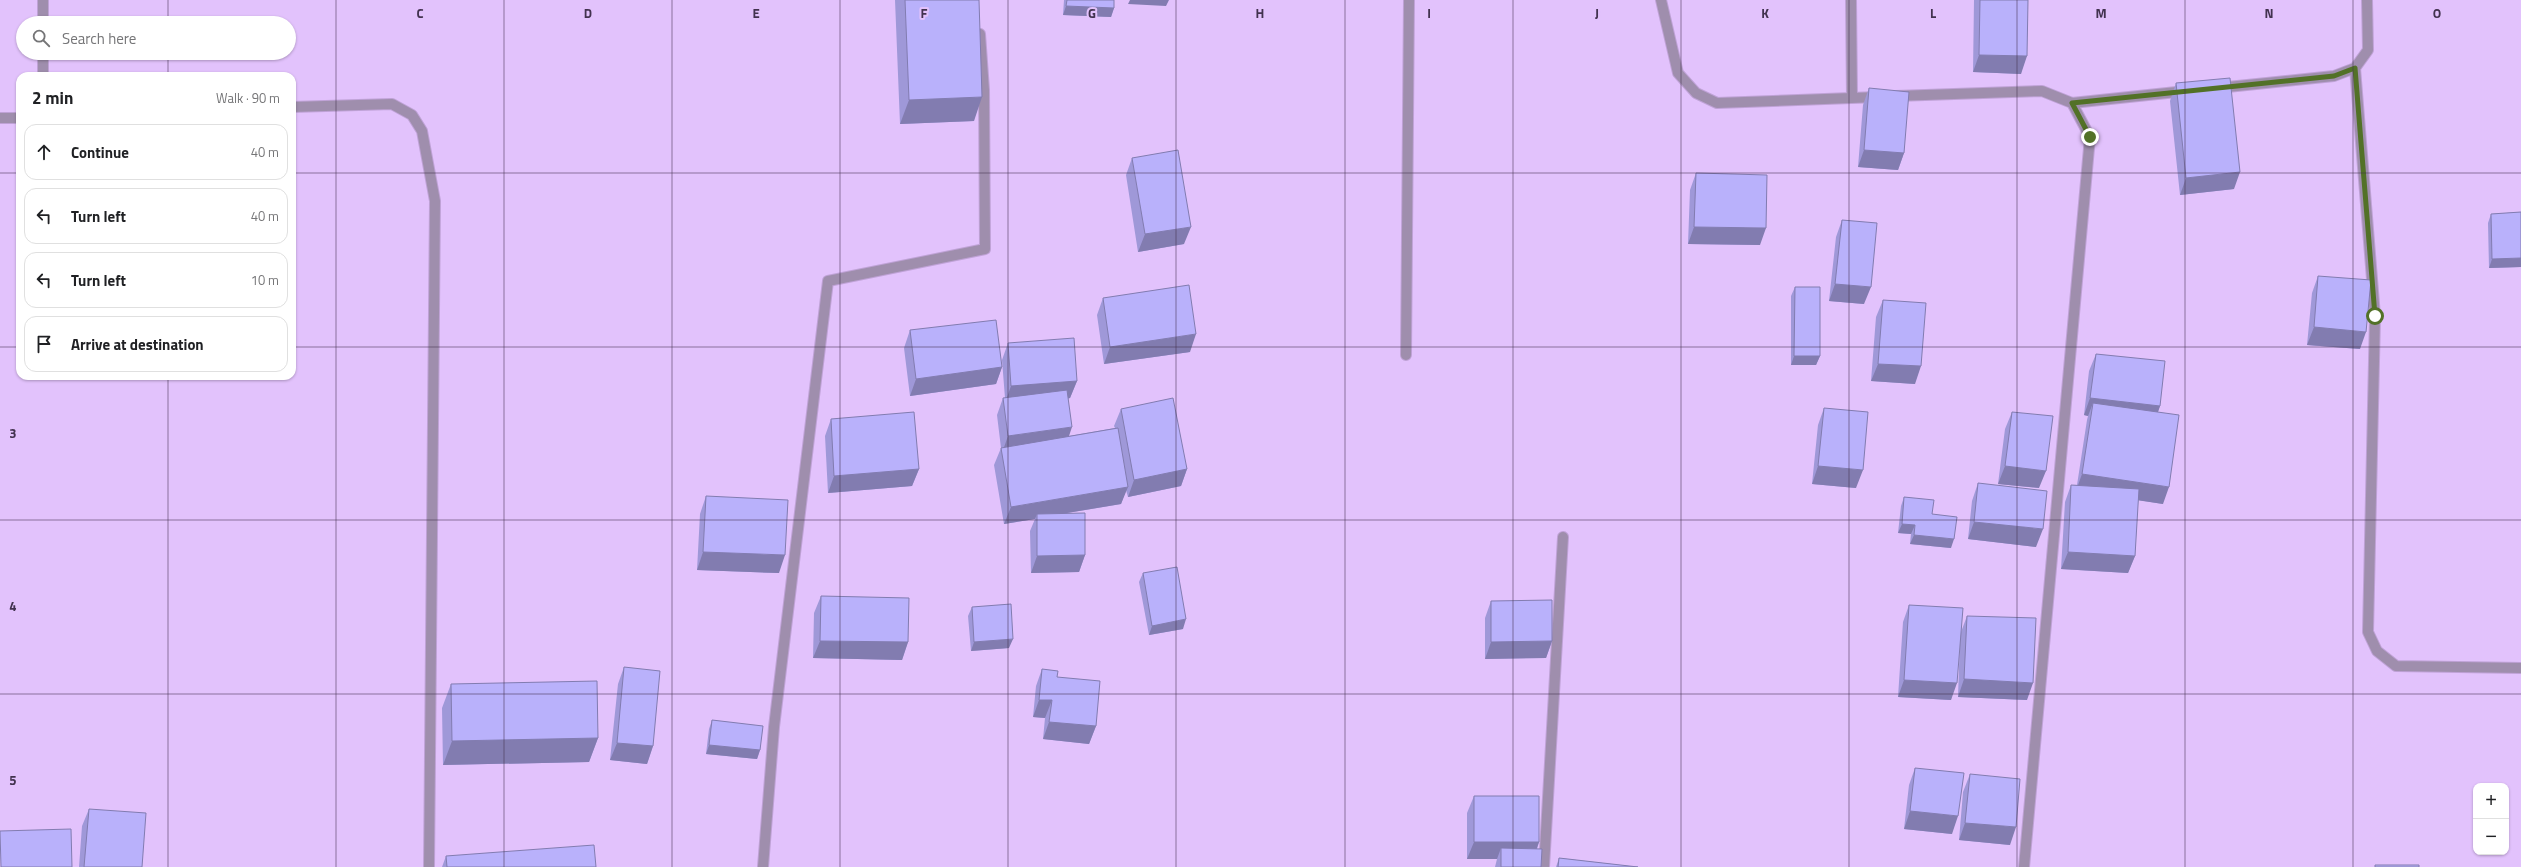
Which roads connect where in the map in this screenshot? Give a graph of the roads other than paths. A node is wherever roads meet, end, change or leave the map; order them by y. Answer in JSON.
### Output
{"nodes":[{"id":1,"x":43,"y":0,"type":"edge"},
{"id":2,"x":1409,"y":0,"type":"edge"},
{"id":3,"x":1661,"y":0,"type":"edge"},
{"id":4,"x":1851,"y":0,"type":"edge"},
{"id":5,"x":2367,"y":0,"type":"edge"},
{"id":6,"x":43,"y":16,"type":"edge"},
{"id":7,"x":979,"y":22,"type":"edge"},
{"id":8,"x":43,"y":60,"type":"edge"},
{"id":9,"x":2355,"y":68,"type":"junction"},
{"id":10,"x":43,"y":72,"type":"edge"},
{"id":11,"x":1852,"y":98,"type":"junction"},
{"id":12,"x":2072,"y":103,"type":"junction"},
{"id":13,"x":296,"y":107,"type":"edge"},
{"id":14,"x":0,"y":118,"type":"edge"},
{"id":15,"x":16,"y":118,"type":"edge"},
{"id":16,"x":1406,"y":355,"type":"dead end"},
{"id":17,"x":1563,"y":537,"type":"dead end"},
{"id":18,"x":2521,"y":668,"type":"edge"},
{"id":19,"x":429,"y":867,"type":"edge"},
{"id":20,"x":763,"y":867,"type":"edge"},
{"id":21,"x":1544,"y":867,"type":"edge"},
{"id":22,"x":2024,"y":867,"type":"edge"}],
"edges":[{"from":1,"to":6,"type":"street"},
{"from":2,"to":16,"type":"street"},
{"from":3,"to":11,"type":"street"},
{"from":4,"to":11,"type":"street"},
{"from":5,"to":9,"type":"street"},
{"from":7,"to":20,"type":"street"},
{"from":8,"to":10,"type":"street"},
{"from":9,"to":12,"type":"street"},
{"from":9,"to":18,"type":"street"},
{"from":11,"to":12,"type":"street"},
{"from":12,"to":22,"type":"street"},
{"from":13,"to":19,"type":"street"},
{"from":14,"to":15,"type":"street"},
{"from":17,"to":21,"type":"street"}]}
